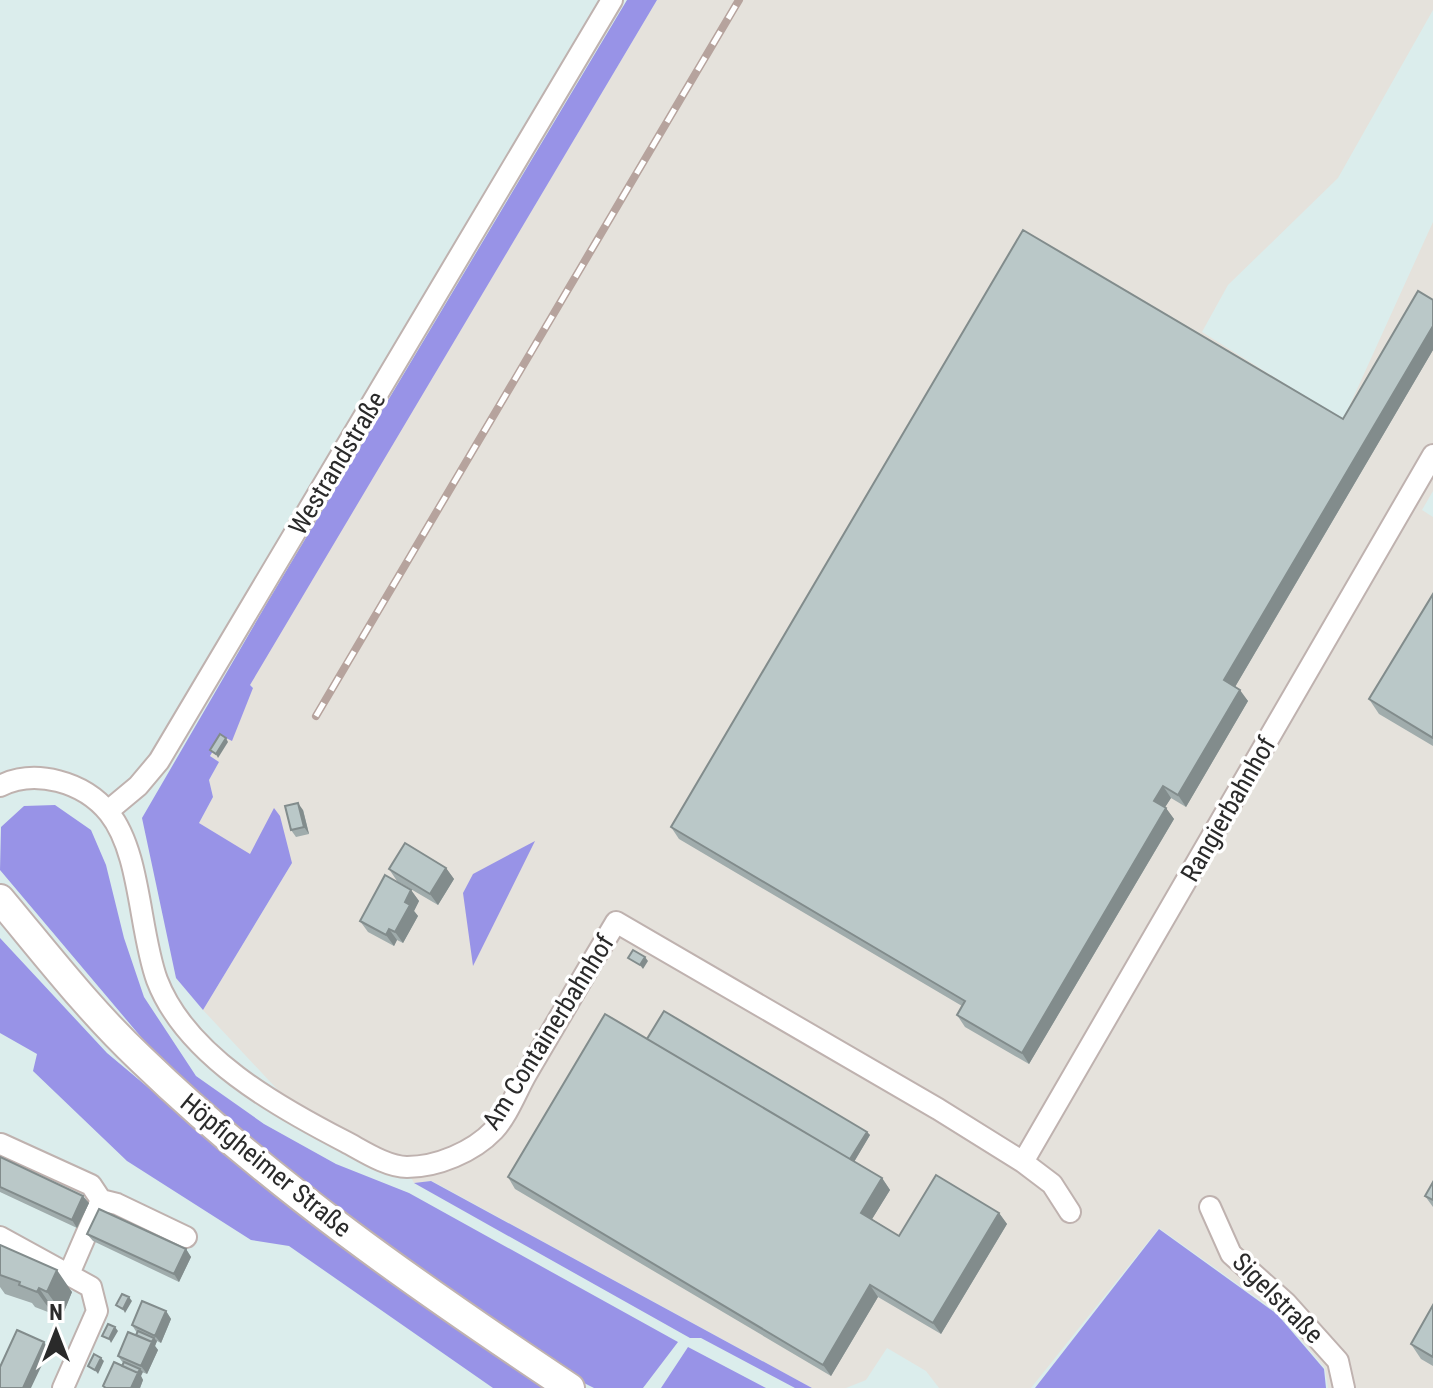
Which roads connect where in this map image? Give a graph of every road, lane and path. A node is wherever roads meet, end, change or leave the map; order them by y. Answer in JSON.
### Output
{"nodes":[{"id":1,"x":612,"y":0,"type":"edge"},
{"id":2,"x":1433,"y":455,"type":"edge"},
{"id":3,"x":0,"y":786,"type":"edge"},
{"id":4,"x":108,"y":811,"type":"junction"},
{"id":5,"x":0,"y":899,"type":"edge"},
{"id":6,"x":1,"y":1144,"type":"edge"},
{"id":7,"x":1023,"y":1162,"type":"junction"},
{"id":8,"x":101,"y":1200,"type":"junction"},
{"id":9,"x":1210,"y":1207,"type":"dead end"},
{"id":10,"x":1070,"y":1212,"type":"dead end"},
{"id":11,"x":0,"y":1237,"type":"edge"},
{"id":12,"x":186,"y":1237,"type":"dead end"},
{"id":13,"x":69,"y":1274,"type":"junction"},
{"id":14,"x":63,"y":1388,"type":"edge"},
{"id":15,"x":570,"y":1388,"type":"edge"},
{"id":16,"x":1344,"y":1388,"type":"edge"}],
"edges":[{"from":1,"to":4,"type":"street","name":"Westrandstraße"},
{"from":2,"to":7,"type":"street","name":"Rangierbahnhof"},
{"from":3,"to":4,"type":"street"},
{"from":4,"to":7,"type":"street","name":"Am Containerbahnhof"},
{"from":5,"to":15,"type":"main road","name":"Höpfigheimer Straße"},
{"from":6,"to":8,"type":"street"},
{"from":7,"to":10,"type":"street"},
{"from":8,"to":12,"type":"street"},
{"from":8,"to":13,"type":"street"},
{"from":9,"to":16,"type":"street","name":"Sigelstraße"},
{"from":11,"to":13,"type":"street"},
{"from":13,"to":14,"type":"street"}]}
